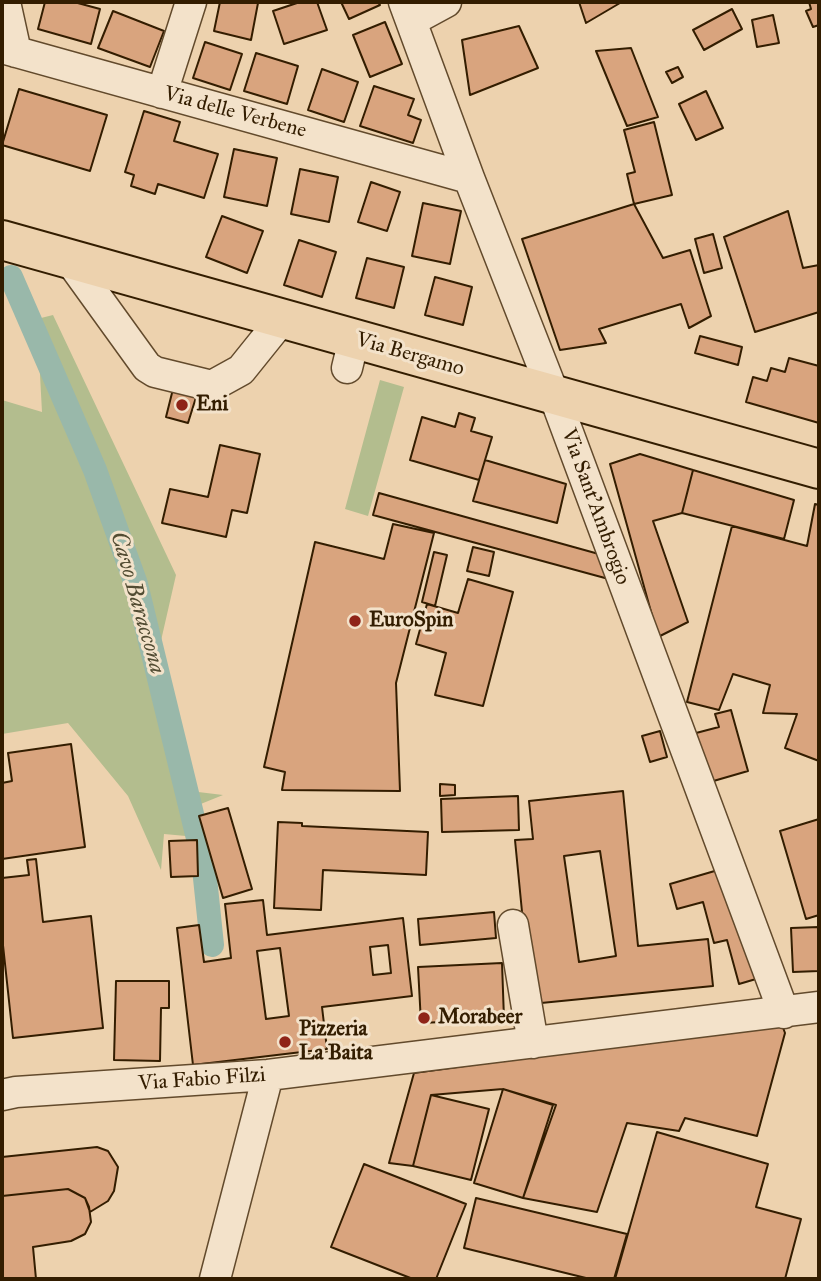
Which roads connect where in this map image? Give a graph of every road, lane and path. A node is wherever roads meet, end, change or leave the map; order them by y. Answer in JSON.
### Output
{"nodes":[{"id":1,"x":5,"y":2,"type":"edge"},
{"id":2,"x":191,"y":2,"type":"edge"},
{"id":3,"x":446,"y":2,"type":"edge"},
{"id":4,"x":408,"y":11,"type":"edge"},
{"id":5,"x":9,"y":50,"type":"edge"},
{"id":6,"x":162,"y":93,"type":"junction"},
{"id":7,"x":470,"y":178,"type":"junction"},
{"id":8,"x":2,"y":240,"type":"edge"},
{"id":9,"x":69,"y":259,"type":"junction"},
{"id":10,"x":282,"y":319,"type":"junction"},
{"id":11,"x":554,"y":395,"type":"junction"},
{"id":12,"x":819,"y":469,"type":"edge"},
{"id":13,"x":513,"y":925,"type":"dead end"},
{"id":14,"x":819,"y":1007,"type":"edge"},
{"id":15,"x":784,"y":1013,"type":"junction"},
{"id":16,"x":533,"y":1043,"type":"junction"},
{"id":17,"x":268,"y":1075,"type":"junction"},
{"id":18,"x":2,"y":1095,"type":"edge"},
{"id":19,"x":215,"y":1279,"type":"edge"}],
"edges":[{"from":1,"to":5,"type":"street"},
{"from":2,"to":6,"type":"street"},
{"from":3,"to":4,"type":"street"},
{"from":4,"to":7,"type":"street","name":"Via Sant'Ambrogio"},
{"from":5,"to":6,"type":"street","name":"Via delle Verbene"},
{"from":6,"to":7,"type":"street","name":"Via delle Verbene"},
{"from":7,"to":11,"type":"street","name":"Via Sant'Ambrogio"},
{"from":8,"to":9,"type":"main road","name":"Via Bergamo"},
{"from":9,"to":10,"type":"main road","name":"Via Bergamo"},
{"from":9,"to":10,"type":"street"},
{"from":10,"to":11,"type":"main road","name":"Via Bergamo"},
{"from":11,"to":12,"type":"main road","name":"Via Bergamo"},
{"from":11,"to":15,"type":"street","name":"Via Sant'Ambrogio"},
{"from":13,"to":16,"type":"street"},
{"from":14,"to":15,"type":"street","name":"Via Fabio Filzi"},
{"from":15,"to":16,"type":"street","name":"Via Fabio Filzi"},
{"from":16,"to":17,"type":"street","name":"Via Fabio Filzi"},
{"from":17,"to":18,"type":"street","name":"Via Fabio Filzi"},
{"from":17,"to":19,"type":"street"}]}
